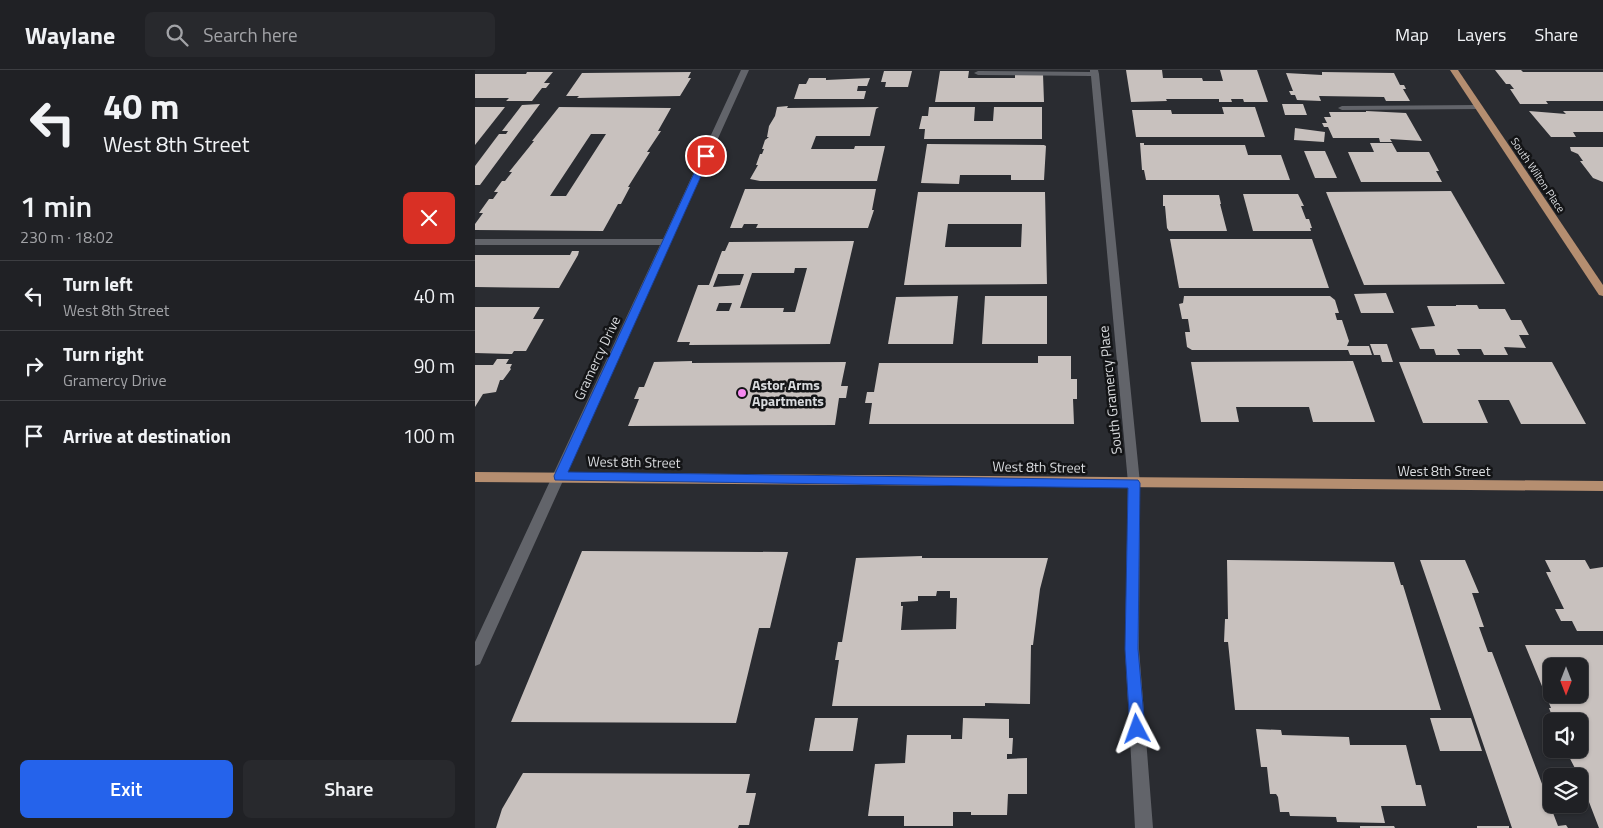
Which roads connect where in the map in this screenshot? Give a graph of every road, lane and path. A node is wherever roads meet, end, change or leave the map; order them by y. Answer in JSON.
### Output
{"nodes":[{"id":1,"x":745,"y":70,"type":"edge"},
{"id":2,"x":1454,"y":70,"type":"edge"},
{"id":3,"x":1095,"y":72,"type":"edge"},
{"id":4,"x":978,"y":73,"type":"dead end"},
{"id":5,"x":1478,"y":106,"type":"junction"},
{"id":6,"x":1342,"y":108,"type":"dead end"},
{"id":7,"x":475,"y":242,"type":"edge"},
{"id":8,"x":667,"y":242,"type":"junction"},
{"id":9,"x":1602,"y":290,"type":"edge"},
{"id":10,"x":475,"y":476,"type":"edge"},
{"id":11,"x":560,"y":476,"type":"junction"},
{"id":12,"x":1134,"y":483,"type":"junction"},
{"id":13,"x":1603,"y":486,"type":"edge"},
{"id":14,"x":475,"y":659,"type":"edge"},
{"id":15,"x":1144,"y":828,"type":"edge"}],
"edges":[{"from":1,"to":8,"type":"street","name":"Gramercy Drive"},
{"from":2,"to":5,"type":"main road","name":"South Wilton Place"},
{"from":3,"to":4,"type":"street"},
{"from":3,"to":12,"type":"street","name":"South Gramercy Place"},
{"from":5,"to":6,"type":"street"},
{"from":5,"to":9,"type":"main road","name":"South Wilton Place"},
{"from":7,"to":8,"type":"street"},
{"from":8,"to":11,"type":"street","name":"Gramercy Drive"},
{"from":10,"to":11,"type":"main road","name":"West 8th Street"},
{"from":11,"to":12,"type":"main road","name":"West 8th Street"},
{"from":11,"to":14,"type":"street","name":"Gramercy Drive"},
{"from":12,"to":13,"type":"main road","name":"West 8th Street"},
{"from":12,"to":15,"type":"street","name":"South Gramercy Place"}]}
